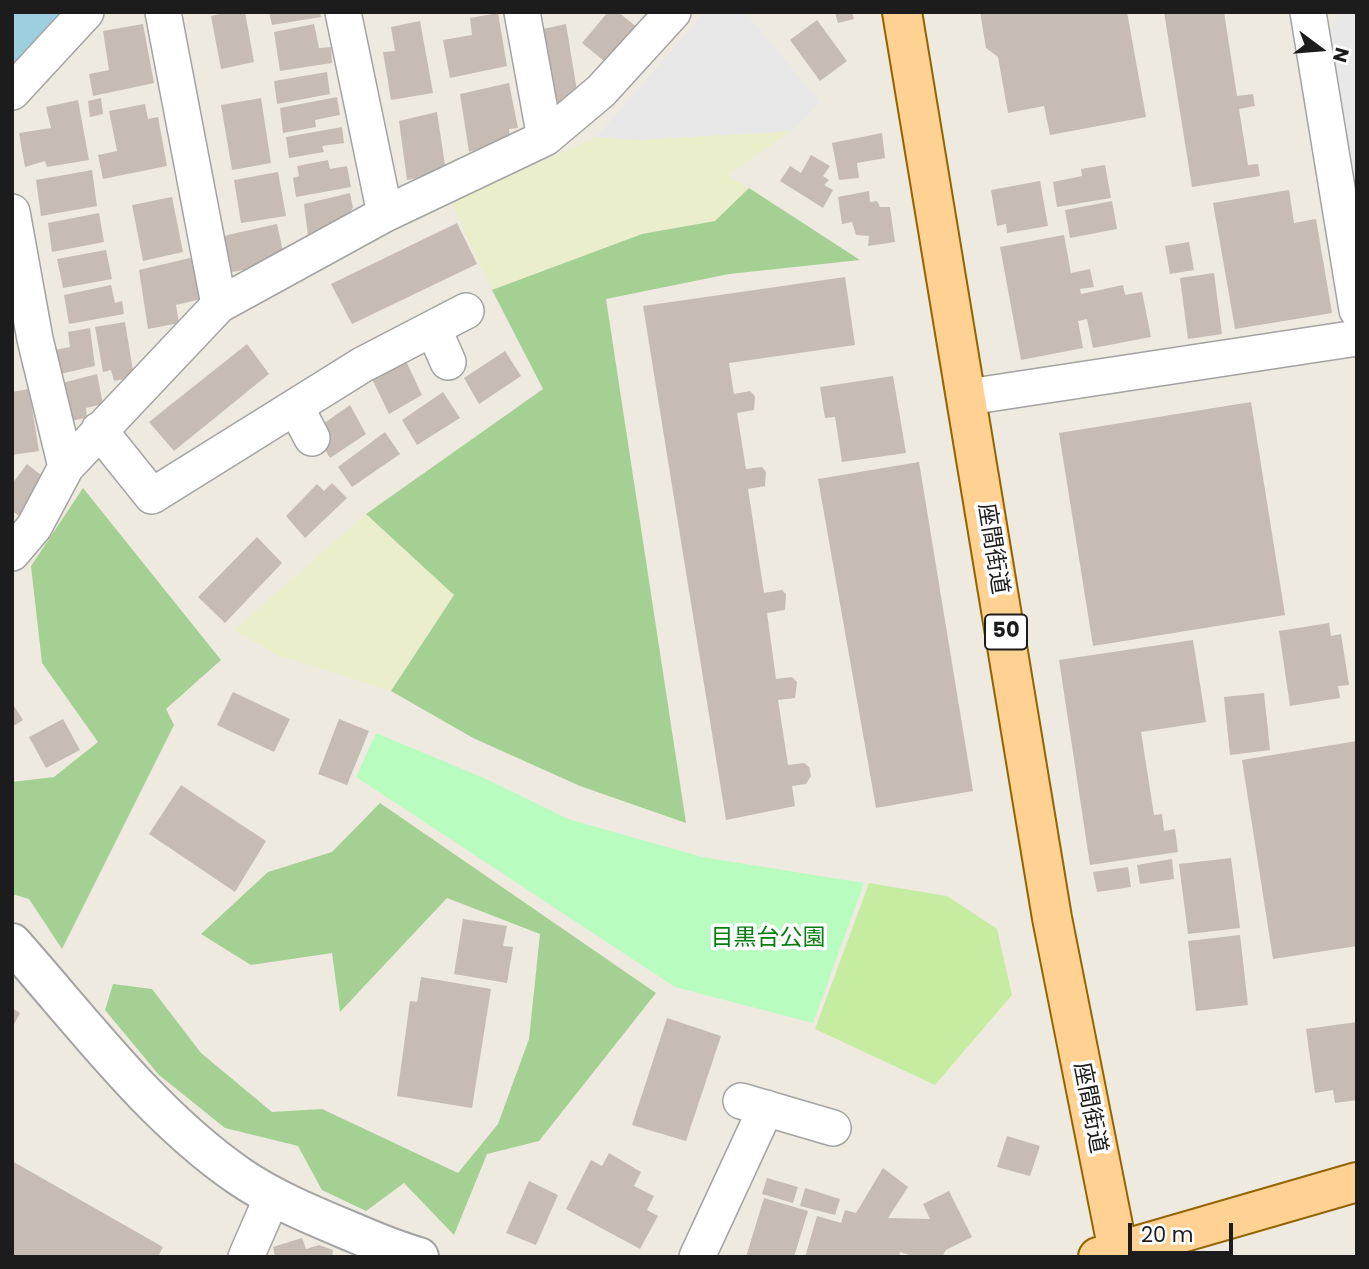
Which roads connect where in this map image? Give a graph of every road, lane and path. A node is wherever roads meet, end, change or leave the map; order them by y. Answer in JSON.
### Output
{"nodes":[{"id":1,"x":86,"y":12,"type":"edge"},
{"id":2,"x":163,"y":12,"type":"edge"},
{"id":3,"x":343,"y":12,"type":"edge"},
{"id":4,"x":522,"y":12,"type":"edge"},
{"id":5,"x":673,"y":12,"type":"edge"},
{"id":6,"x":902,"y":12,"type":"edge"},
{"id":7,"x":1308,"y":12,"type":"edge"},
{"id":8,"x":12,"y":92,"type":"edge"},
{"id":9,"x":545,"y":138,"type":"junction"},
{"id":10,"x":12,"y":212,"type":"edge"},
{"id":11,"x":385,"y":214,"type":"junction"},
{"id":12,"x":219,"y":305,"type":"junction"},
{"id":13,"x":1357,"y":310,"type":"edge"},
{"id":14,"x":466,"y":311,"type":"dead end"},
{"id":15,"x":434,"y":330,"type":"junction"},
{"id":16,"x":1357,"y":338,"type":"edge"},
{"id":17,"x":23,"y":350,"type":"edge"},
{"id":18,"x":448,"y":362,"type":"dead end"},
{"id":19,"x":968,"y":397,"type":"junction"},
{"id":20,"x":296,"y":408,"type":"junction"},
{"id":21,"x":99,"y":430,"type":"junction"},
{"id":22,"x":312,"y":438,"type":"dead end"},
{"id":23,"x":66,"y":467,"type":"junction"},
{"id":24,"x":12,"y":554,"type":"edge"},
{"id":25,"x":12,"y":943,"type":"edge"},
{"id":26,"x":832,"y":1128,"type":"dead end"},
{"id":27,"x":1357,"y":1182,"type":"edge"},
{"id":28,"x":273,"y":1195,"type":"junction"},
{"id":29,"x":1108,"y":1254,"type":"edge"},
{"id":30,"x":246,"y":1257,"type":"edge"},
{"id":31,"x":419,"y":1257,"type":"edge"},
{"id":32,"x":697,"y":1257,"type":"edge"}],
"edges":[{"from":1,"to":8,"type":"street"},
{"from":2,"to":12,"type":"street"},
{"from":3,"to":11,"type":"street"},
{"from":4,"to":9,"type":"street"},
{"from":5,"to":9,"type":"street"},
{"from":6,"to":19,"type":"main road","name":"座間街道","number":"50"},
{"from":7,"to":13,"type":"street"},
{"from":9,"to":11,"type":"street"},
{"from":10,"to":17,"type":"street"},
{"from":11,"to":12,"type":"street"},
{"from":12,"to":21,"type":"street"},
{"from":14,"to":15,"type":"street"},
{"from":15,"to":18,"type":"street"},
{"from":15,"to":20,"type":"street"},
{"from":16,"to":19,"type":"street"},
{"from":17,"to":23,"type":"street"},
{"from":19,"to":29,"type":"main road","name":"座間街道","number":"50"},
{"from":20,"to":21,"type":"street"},
{"from":20,"to":22,"type":"street"},
{"from":21,"to":23,"type":"street"},
{"from":23,"to":24,"type":"street"},
{"from":25,"to":28,"type":"street"},
{"from":26,"to":32,"type":"street"},
{"from":27,"to":29,"type":"main road"},
{"from":28,"to":30,"type":"street"},
{"from":28,"to":31,"type":"street"}]}
